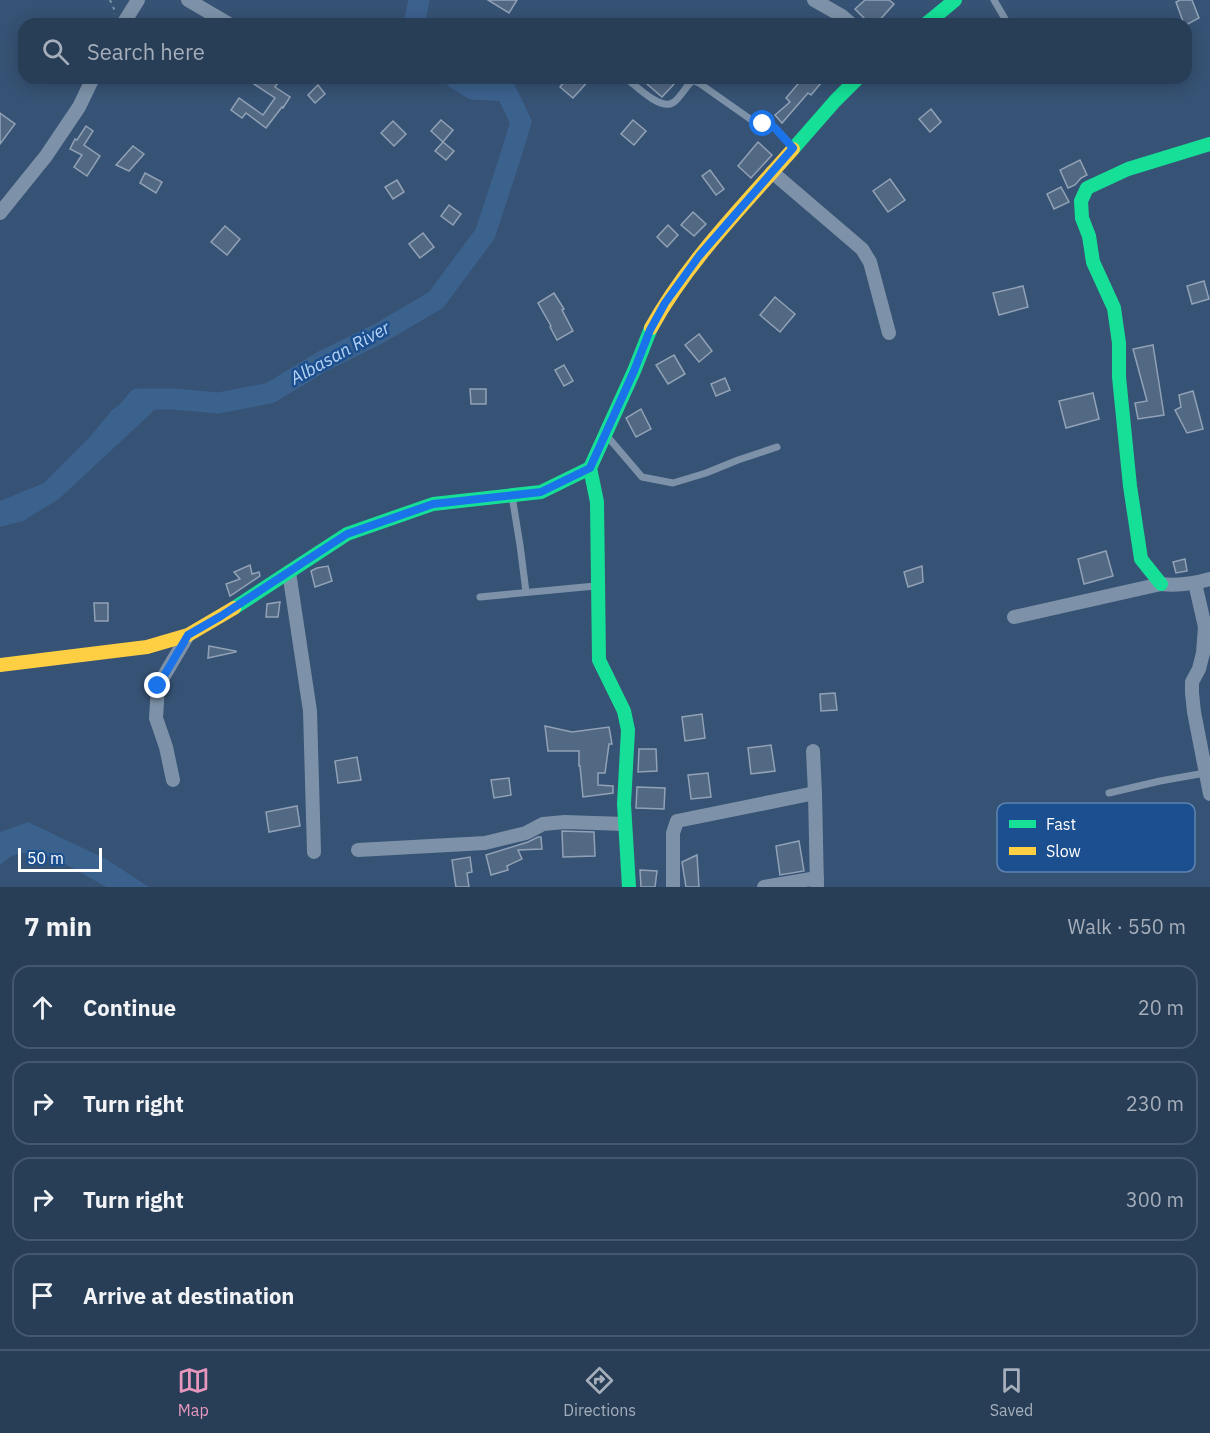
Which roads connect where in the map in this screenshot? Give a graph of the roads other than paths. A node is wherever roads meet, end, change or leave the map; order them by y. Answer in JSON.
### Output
{"nodes":[{"id":1,"x":138,"y":0,"type":"edge"},
{"id":2,"x":188,"y":0,"type":"edge"},
{"id":3,"x":814,"y":0,"type":"edge"},
{"id":4,"x":955,"y":0,"type":"edge"},
{"id":5,"x":994,"y":0,"type":"edge"},
{"id":6,"x":121,"y":18,"type":"edge"},
{"id":7,"x":220,"y":18,"type":"edge"},
{"id":8,"x":845,"y":18,"type":"edge"},
{"id":9,"x":933,"y":18,"type":"edge"},
{"id":10,"x":1004,"y":18,"type":"edge"},
{"id":11,"x":90,"y":84,"type":"edge"},
{"id":12,"x":634,"y":84,"type":"edge"},
{"id":13,"x":688,"y":84,"type":"edge"},
{"id":14,"x":700,"y":84,"type":"edge"},
{"id":15,"x":852,"y":84,"type":"edge"},
{"id":16,"x":1210,"y":144,"type":"edge"},
{"id":17,"x":793,"y":148,"type":"junction"},
{"id":18,"x":772,"y":172,"type":"junction"},
{"id":19,"x":0,"y":213,"type":"edge"},
{"id":20,"x":889,"y":333,"type":"dead end"},
{"id":21,"x":606,"y":434,"type":"junction"},
{"id":22,"x":777,"y":447,"type":"dead end"},
{"id":23,"x":590,"y":468,"type":"junction"},
{"id":24,"x":512,"y":495,"type":"junction"},
{"id":25,"x":289,"y":572,"type":"junction"},
{"id":26,"x":1210,"y":579,"type":"edge"},
{"id":27,"x":1195,"y":583,"type":"junction"},
{"id":28,"x":1161,"y":584,"type":"junction"},
{"id":29,"x":597,"y":586,"type":"junction"},
{"id":30,"x":526,"y":592,"type":"junction"},
{"id":31,"x":480,"y":597,"type":"dead end"},
{"id":32,"x":1014,"y":616,"type":"dead end"},
{"id":33,"x":188,"y":635,"type":"junction"},
{"id":34,"x":0,"y":665,"type":"edge"},
{"id":35,"x":813,"y":751,"type":"dead end"},
{"id":36,"x":1205,"y":773,"type":"junction"},
{"id":37,"x":173,"y":780,"type":"dead end"},
{"id":38,"x":815,"y":793,"type":"junction"},
{"id":39,"x":1109,"y":793,"type":"dead end"},
{"id":40,"x":1210,"y":794,"type":"edge"},
{"id":41,"x":625,"y":824,"type":"junction"},
{"id":42,"x":358,"y":850,"type":"dead end"},
{"id":43,"x":314,"y":852,"type":"dead end"},
{"id":44,"x":817,"y":882,"type":"edge"},
{"id":45,"x":629,"y":887,"type":"edge"},
{"id":46,"x":674,"y":887,"type":"edge"},
{"id":47,"x":764,"y":887,"type":"edge"}],
"edges":[{"from":1,"to":6,"type":"street"},
{"from":2,"to":7,"type":"street"},
{"from":3,"to":8,"type":"street"},
{"from":4,"to":9,"type":"street"},
{"from":5,"to":10,"type":"lane"},
{"from":11,"to":19,"type":"street"},
{"from":12,"to":13,"type":"lane"},
{"from":14,"to":17,"type":"lane"},
{"from":15,"to":17,"type":"street"},
{"from":16,"to":28,"type":"street"},
{"from":17,"to":18,"type":"street"},
{"from":18,"to":20,"type":"street"},
{"from":18,"to":21,"type":"street"},
{"from":21,"to":22,"type":"lane"},
{"from":21,"to":23,"type":"street"},
{"from":23,"to":24,"type":"street"},
{"from":23,"to":29,"type":"street"},
{"from":24,"to":25,"type":"street"},
{"from":24,"to":30,"type":"lane"},
{"from":25,"to":33,"type":"street"},
{"from":25,"to":43,"type":"street"},
{"from":26,"to":27,"type":"street"},
{"from":27,"to":28,"type":"street"},
{"from":27,"to":36,"type":"street"},
{"from":28,"to":32,"type":"street"},
{"from":29,"to":30,"type":"lane"},
{"from":29,"to":41,"type":"street"},
{"from":30,"to":31,"type":"lane"},
{"from":33,"to":34,"type":"street"},
{"from":33,"to":37,"type":"street"},
{"from":35,"to":38,"type":"street"},
{"from":36,"to":39,"type":"lane"},
{"from":36,"to":40,"type":"street"},
{"from":38,"to":44,"type":"street"},
{"from":38,"to":46,"type":"street"},
{"from":41,"to":42,"type":"street"},
{"from":41,"to":45,"type":"street"},
{"from":44,"to":47,"type":"street"}]}
